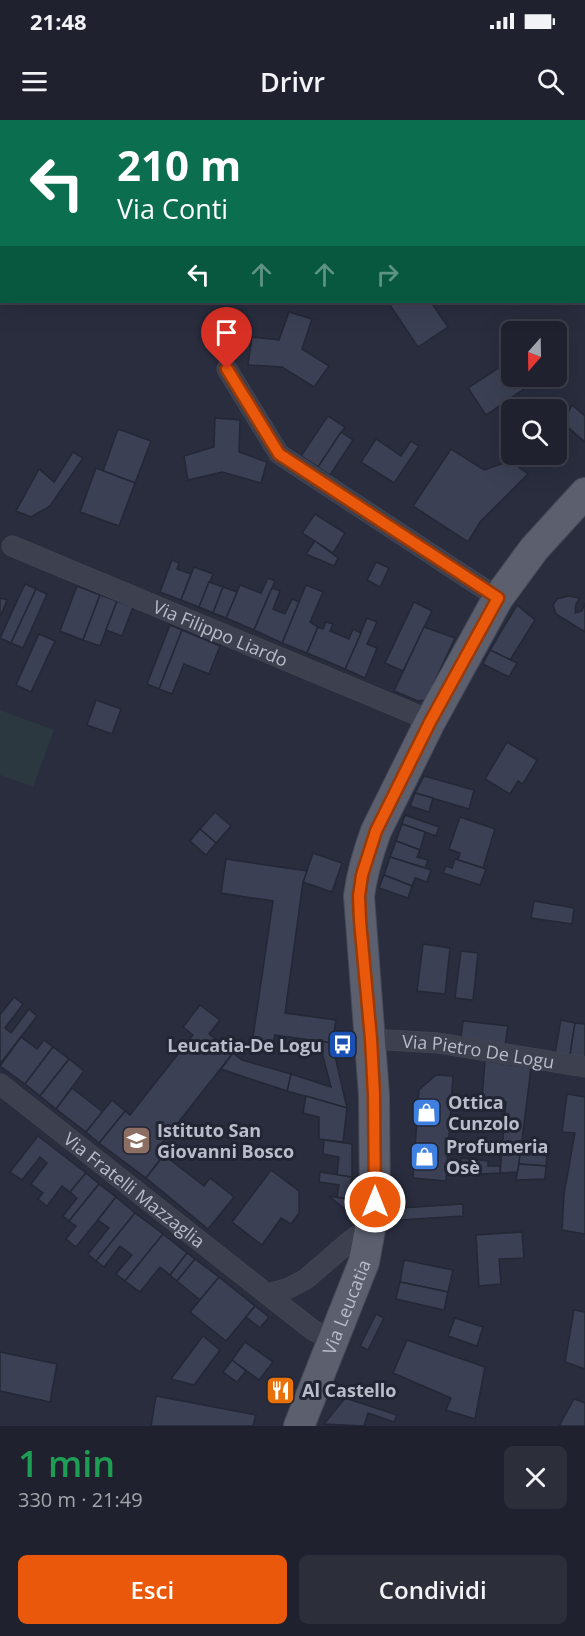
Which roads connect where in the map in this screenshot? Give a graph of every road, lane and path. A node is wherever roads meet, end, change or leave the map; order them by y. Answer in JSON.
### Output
{"nodes":[{"id":1,"x":227,"y":369,"type":"dead end"},
{"id":2,"x":585,"y":493,"type":"edge"},
{"id":3,"x":12,"y":546,"type":"dead end"},
{"id":4,"x":498,"y":598,"type":"junction"},
{"id":5,"x":430,"y":722,"type":"junction"},
{"id":6,"x":371,"y":1039,"type":"junction"},
{"id":7,"x":585,"y":1067,"type":"edge"},
{"id":8,"x":0,"y":1084,"type":"edge"},
{"id":9,"x":372,"y":1225,"type":"junction"},
{"id":10,"x":268,"y":1294,"type":"junction"},
{"id":11,"x":334,"y":1339,"type":"junction"},
{"id":12,"x":299,"y":1426,"type":"edge"}],
"edges":[{"from":1,"to":4,"type":"street"},
{"from":2,"to":4,"type":"main road","name":"Via Leucatia"},
{"from":3,"to":5,"type":"street","name":"Via Filippo Liardo"},
{"from":4,"to":5,"type":"main road","name":"Via Leucatia"},
{"from":5,"to":6,"type":"main road","name":"Via Leucatia"},
{"from":6,"to":7,"type":"street","name":"Via Pietro De Logu"},
{"from":6,"to":9,"type":"main road","name":"Via Leucatia"},
{"from":8,"to":10,"type":"street","name":"Via Fratelli Mazzaglia"},
{"from":9,"to":10,"type":"street"},
{"from":9,"to":11,"type":"main road","name":"Via Leucatia"},
{"from":10,"to":11,"type":"street","name":"Via Fratelli Mazzaglia"},
{"from":11,"to":12,"type":"main road","name":"Via Leucatia"}]}
